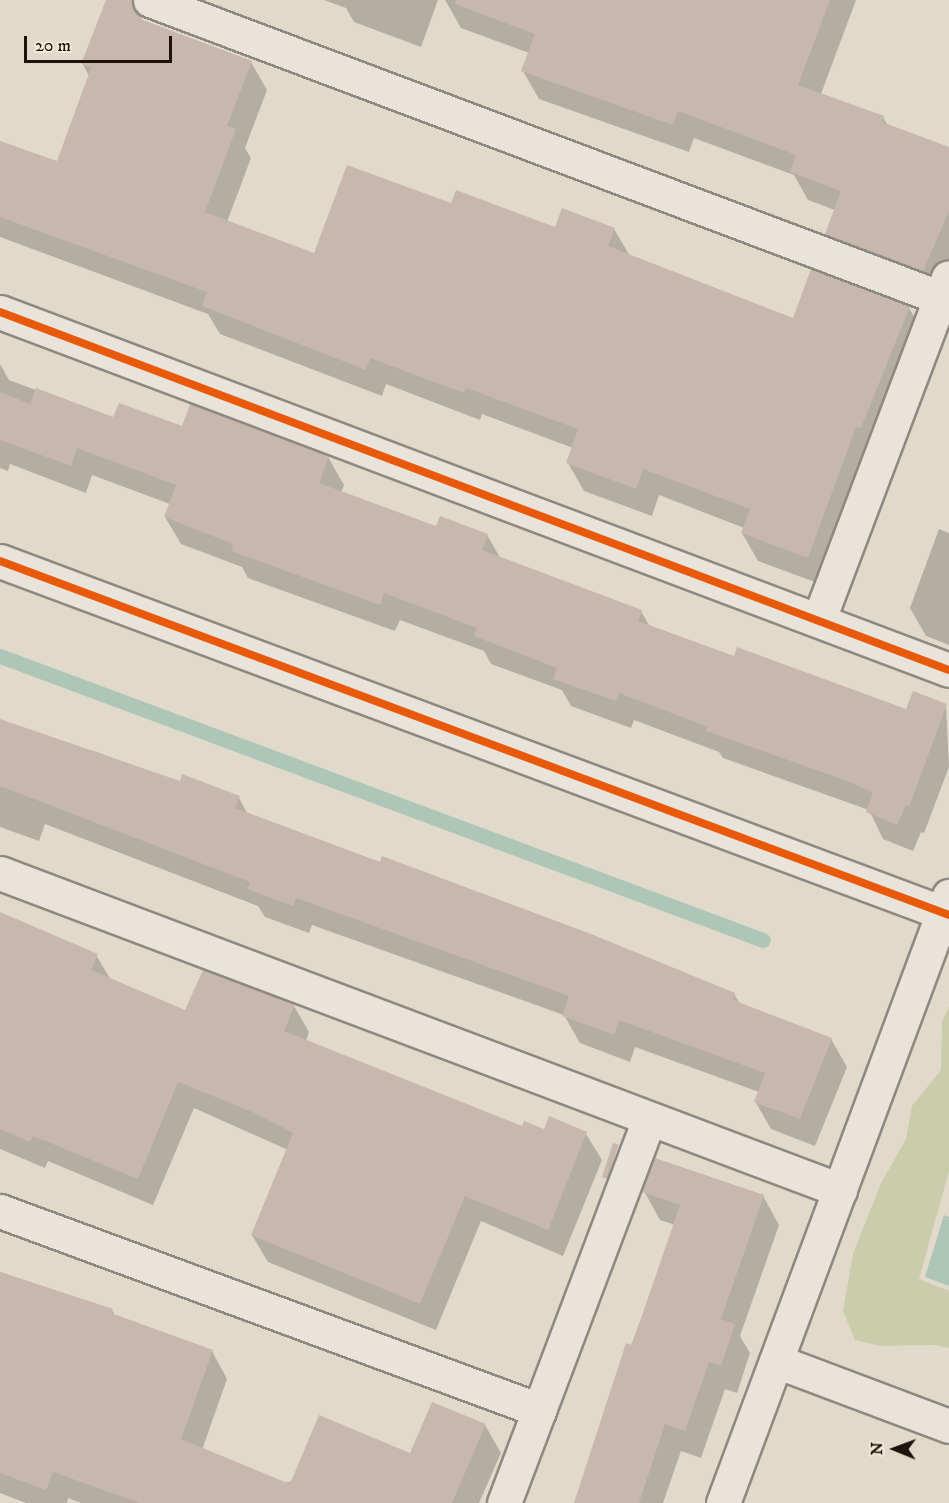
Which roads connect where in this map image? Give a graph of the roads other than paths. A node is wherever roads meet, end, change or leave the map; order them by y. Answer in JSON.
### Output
{"nodes":[{"id":1,"x":150,"y":0,"type":"edge"},
{"id":2,"x":945,"y":287,"type":"edge"},
{"id":3,"x":0,"y":312,"type":"edge"},
{"id":4,"x":0,"y":561,"type":"edge"},
{"id":5,"x":819,"y":620,"type":"junction"},
{"id":6,"x":949,"y":670,"type":"edge"},
{"id":7,"x":0,"y":873,"type":"edge"},
{"id":8,"x":947,"y":908,"type":"edge"},
{"id":9,"x":649,"y":1120,"type":"junction"},
{"id":10,"x":840,"y":1190,"type":"junction"},
{"id":11,"x":0,"y":1212,"type":"edge"},
{"id":12,"x":776,"y":1361,"type":"junction"},
{"id":13,"x":539,"y":1410,"type":"junction"},
{"id":14,"x":949,"y":1426,"type":"edge"},
{"id":15,"x":504,"y":1503,"type":"edge"},
{"id":16,"x":723,"y":1503,"type":"edge"}],
"edges":[{"from":1,"to":2,"type":"street"},
{"from":2,"to":5,"type":"street"},
{"from":3,"to":5,"type":"street"},
{"from":4,"to":8,"type":"street"},
{"from":5,"to":6,"type":"street"},
{"from":7,"to":9,"type":"street"},
{"from":8,"to":10,"type":"street"},
{"from":9,"to":10,"type":"street"},
{"from":9,"to":13,"type":"street"},
{"from":10,"to":12,"type":"street"},
{"from":11,"to":13,"type":"street"},
{"from":12,"to":14,"type":"street"},
{"from":12,"to":16,"type":"street"},
{"from":13,"to":15,"type":"street"}]}
